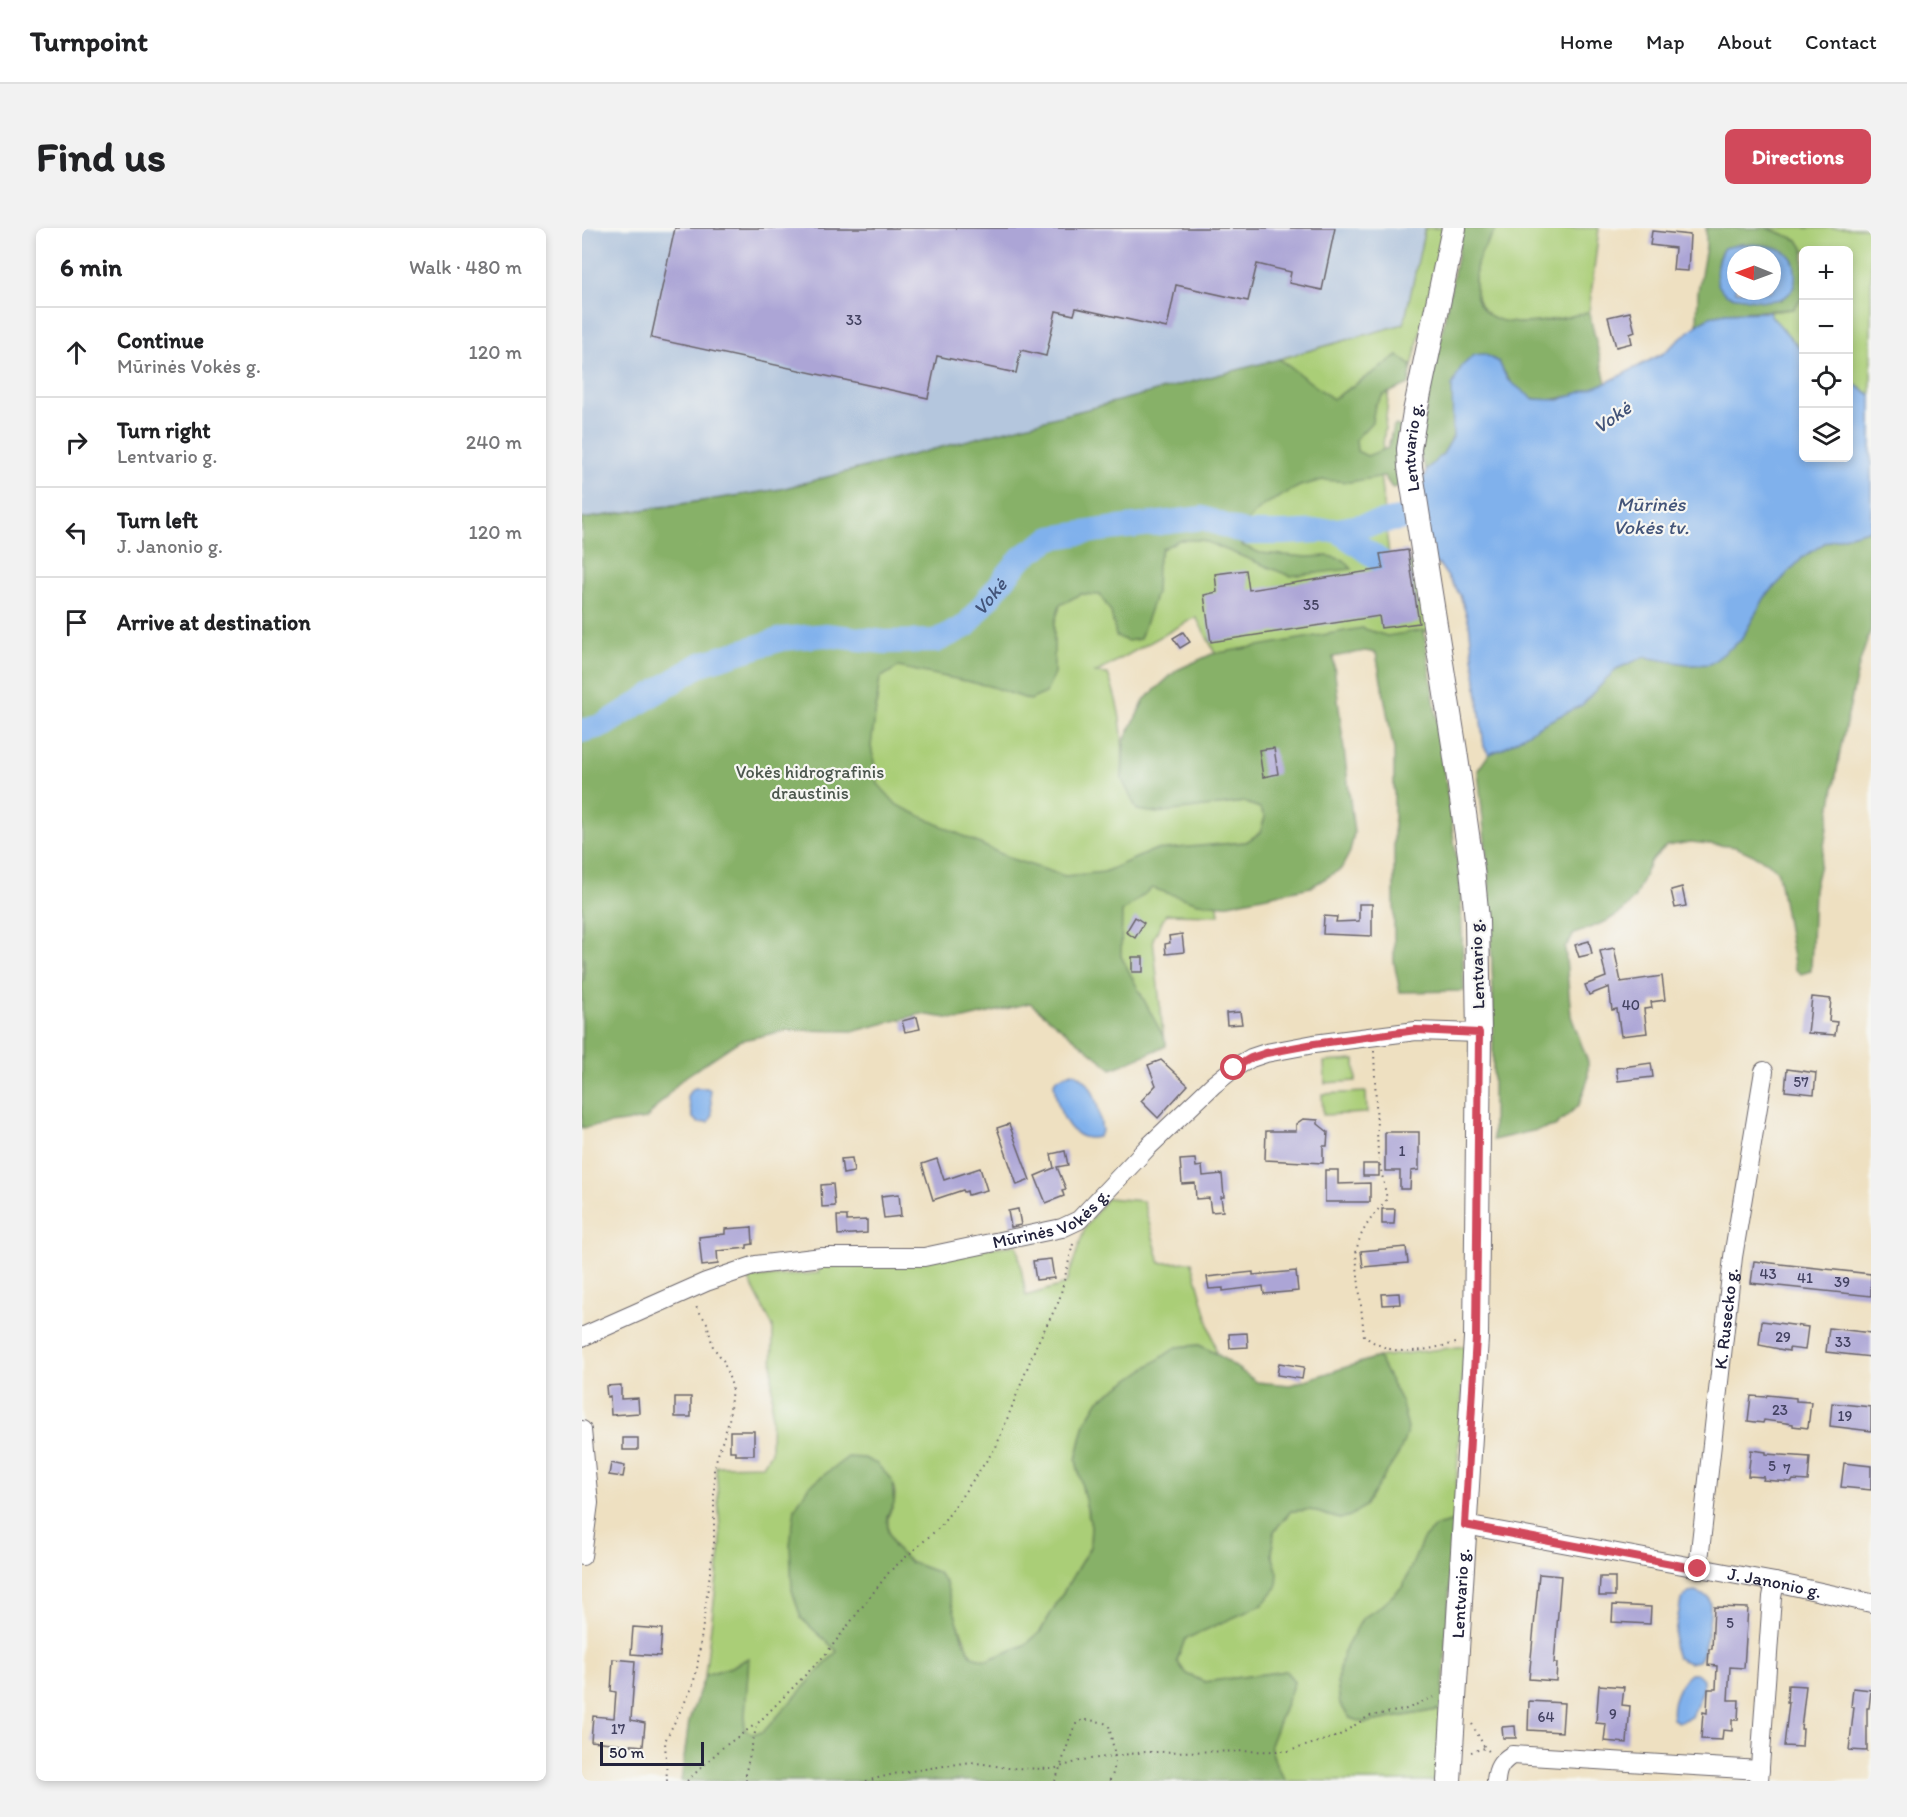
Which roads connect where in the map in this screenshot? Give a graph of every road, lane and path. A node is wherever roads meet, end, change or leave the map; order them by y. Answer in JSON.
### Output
{"nodes":[{"id":1,"x":1454,"y":228,"type":"edge"},
{"id":2,"x":1479,"y":1033,"type":"junction"},
{"id":3,"x":1374,"y":1036,"type":"junction"},
{"id":4,"x":1764,"y":1071,"type":"dead end"},
{"id":5,"x":1079,"y":1220,"type":"junction"},
{"id":6,"x":686,"y":1291,"type":"junction"},
{"id":7,"x":582,"y":1337,"type":"edge"},
{"id":8,"x":1476,"y":1338,"type":"junction"},
{"id":9,"x":582,"y":1430,"type":"edge"},
{"id":10,"x":1465,"y":1525,"type":"junction"},
{"id":11,"x":582,"y":1556,"type":"edge"},
{"id":12,"x":1698,"y":1569,"type":"junction"},
{"id":13,"x":1774,"y":1582,"type":"junction"},
{"id":14,"x":1871,"y":1603,"type":"edge"},
{"id":15,"x":1454,"y":1690,"type":"junction"},
{"id":16,"x":757,"y":1724,"type":"junction"},
{"id":17,"x":1114,"y":1756,"type":"junction"},
{"id":18,"x":1450,"y":1757,"type":"junction"},
{"id":19,"x":1502,"y":1761,"type":"junction"},
{"id":20,"x":1062,"y":1767,"type":"junction"},
{"id":21,"x":1760,"y":1775,"type":"edge"},
{"id":22,"x":667,"y":1781,"type":"edge"},
{"id":23,"x":687,"y":1781,"type":"edge"},
{"id":24,"x":746,"y":1781,"type":"edge"},
{"id":25,"x":866,"y":1781,"type":"edge"},
{"id":26,"x":1055,"y":1781,"type":"edge"},
{"id":27,"x":1109,"y":1781,"type":"edge"},
{"id":28,"x":1449,"y":1781,"type":"edge"},
{"id":29,"x":1496,"y":1781,"type":"edge"}],
"edges":[{"from":1,"to":2,"type":"main road","name":"Lentvario g."},
{"from":2,"to":3,"type":"street","name":"Mūrinės Vokės g."},
{"from":2,"to":8,"type":"main road","name":"Lentvario g."},
{"from":3,"to":5,"type":"street","name":"Mūrinės Vokės g."},
{"from":3,"to":8,"type":"path"},
{"from":4,"to":12,"type":"street","name":"K. Rusecko g."},
{"from":5,"to":6,"type":"street","name":"Mūrinės Vokės g."},
{"from":5,"to":16,"type":"path"},
{"from":6,"to":7,"type":"street","name":"Mūrinės Vokės g."},
{"from":6,"to":22,"type":"path"},
{"from":8,"to":10,"type":"main road","name":"Lentvario g."},
{"from":9,"to":11,"type":"street"},
{"from":10,"to":12,"type":"street","name":"J. Janonio g."},
{"from":10,"to":15,"type":"main road","name":"Lentvario g."},
{"from":12,"to":13,"type":"street","name":"J. Janonio g."},
{"from":13,"to":14,"type":"street","name":"J. Janonio g."},
{"from":13,"to":21,"type":"street"},
{"from":15,"to":17,"type":"path"},
{"from":15,"to":18,"type":"main road","name":"Lentvario g."},
{"from":16,"to":23,"type":"path"},
{"from":16,"to":24,"type":"path"},
{"from":17,"to":20,"type":"path"},
{"from":17,"to":20,"type":"path"},
{"from":17,"to":27,"type":"path"},
{"from":18,"to":19,"type":"path"},
{"from":18,"to":28,"type":"main road","name":"Lentvario g."},
{"from":19,"to":21,"type":"street"},
{"from":19,"to":29,"type":"street"},
{"from":20,"to":25,"type":"path"},
{"from":20,"to":26,"type":"path"}]}
